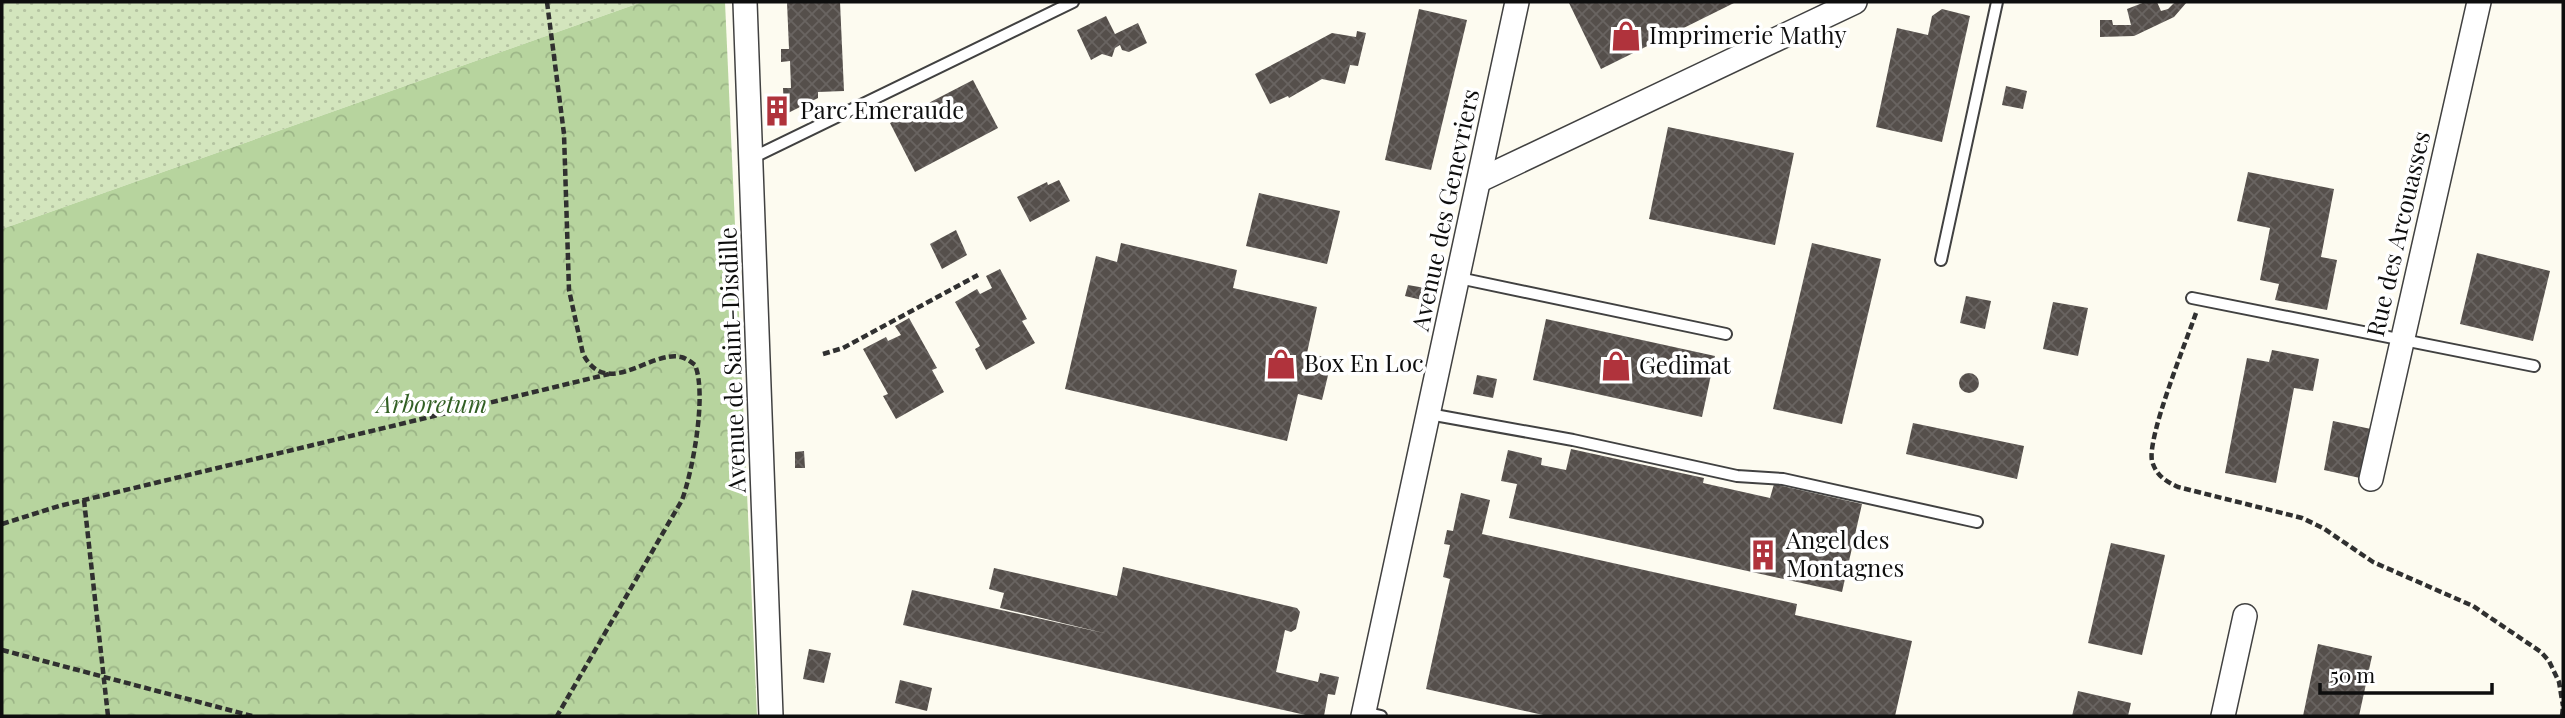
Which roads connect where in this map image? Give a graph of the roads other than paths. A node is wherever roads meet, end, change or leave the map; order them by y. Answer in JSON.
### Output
{"nodes":[{"id":1,"x":745,"y":2,"type":"edge"},
{"id":2,"x":1073,"y":2,"type":"edge"},
{"id":3,"x":1517,"y":2,"type":"edge"},
{"id":4,"x":1855,"y":2,"type":"edge"},
{"id":5,"x":1997,"y":2,"type":"edge"},
{"id":6,"x":2479,"y":2,"type":"edge"},
{"id":7,"x":752,"y":158,"type":"junction"},
{"id":8,"x":1480,"y":180,"type":"junction"},
{"id":9,"x":1941,"y":260,"type":"dead end"},
{"id":10,"x":1459,"y":278,"type":"junction"},
{"id":11,"x":2196,"y":299,"type":"road end"},
{"id":12,"x":1726,"y":334,"type":"dead end"},
{"id":13,"x":2402,"y":340,"type":"junction"},
{"id":14,"x":2534,"y":366,"type":"dead end"},
{"id":15,"x":1429,"y":414,"type":"junction"},
{"id":16,"x":2371,"y":479,"type":"dead end"},
{"id":17,"x":1977,"y":522,"type":"dead end"},
{"id":18,"x":2245,"y":616,"type":"dead end"},
{"id":19,"x":1369,"y":715,"type":"edge"},
{"id":20,"x":771,"y":716,"type":"edge"},
{"id":21,"x":2223,"y":716,"type":"edge"}],
"edges":[{"from":1,"to":7,"type":"street","name":"Avenue de Saint-Disdille"},
{"from":2,"to":7,"type":"lane"},
{"from":3,"to":8,"type":"street","name":"Avenue des Genevriers"},
{"from":4,"to":8,"type":"street"},
{"from":5,"to":9,"type":"lane"},
{"from":6,"to":13,"type":"street","name":"Rue des Arcouasses"},
{"from":7,"to":20,"type":"street","name":"Avenue de Saint-Disdille"},
{"from":8,"to":10,"type":"street","name":"Avenue des Genevriers"},
{"from":10,"to":12,"type":"lane"},
{"from":10,"to":15,"type":"street","name":"Avenue des Genevriers"},
{"from":11,"to":13,"type":"lane"},
{"from":13,"to":14,"type":"lane"},
{"from":13,"to":16,"type":"street","name":"Rue des Arcouasses"},
{"from":15,"to":17,"type":"lane"},
{"from":15,"to":19,"type":"street","name":"Avenue des Genevriers"},
{"from":18,"to":21,"type":"street"}]}
